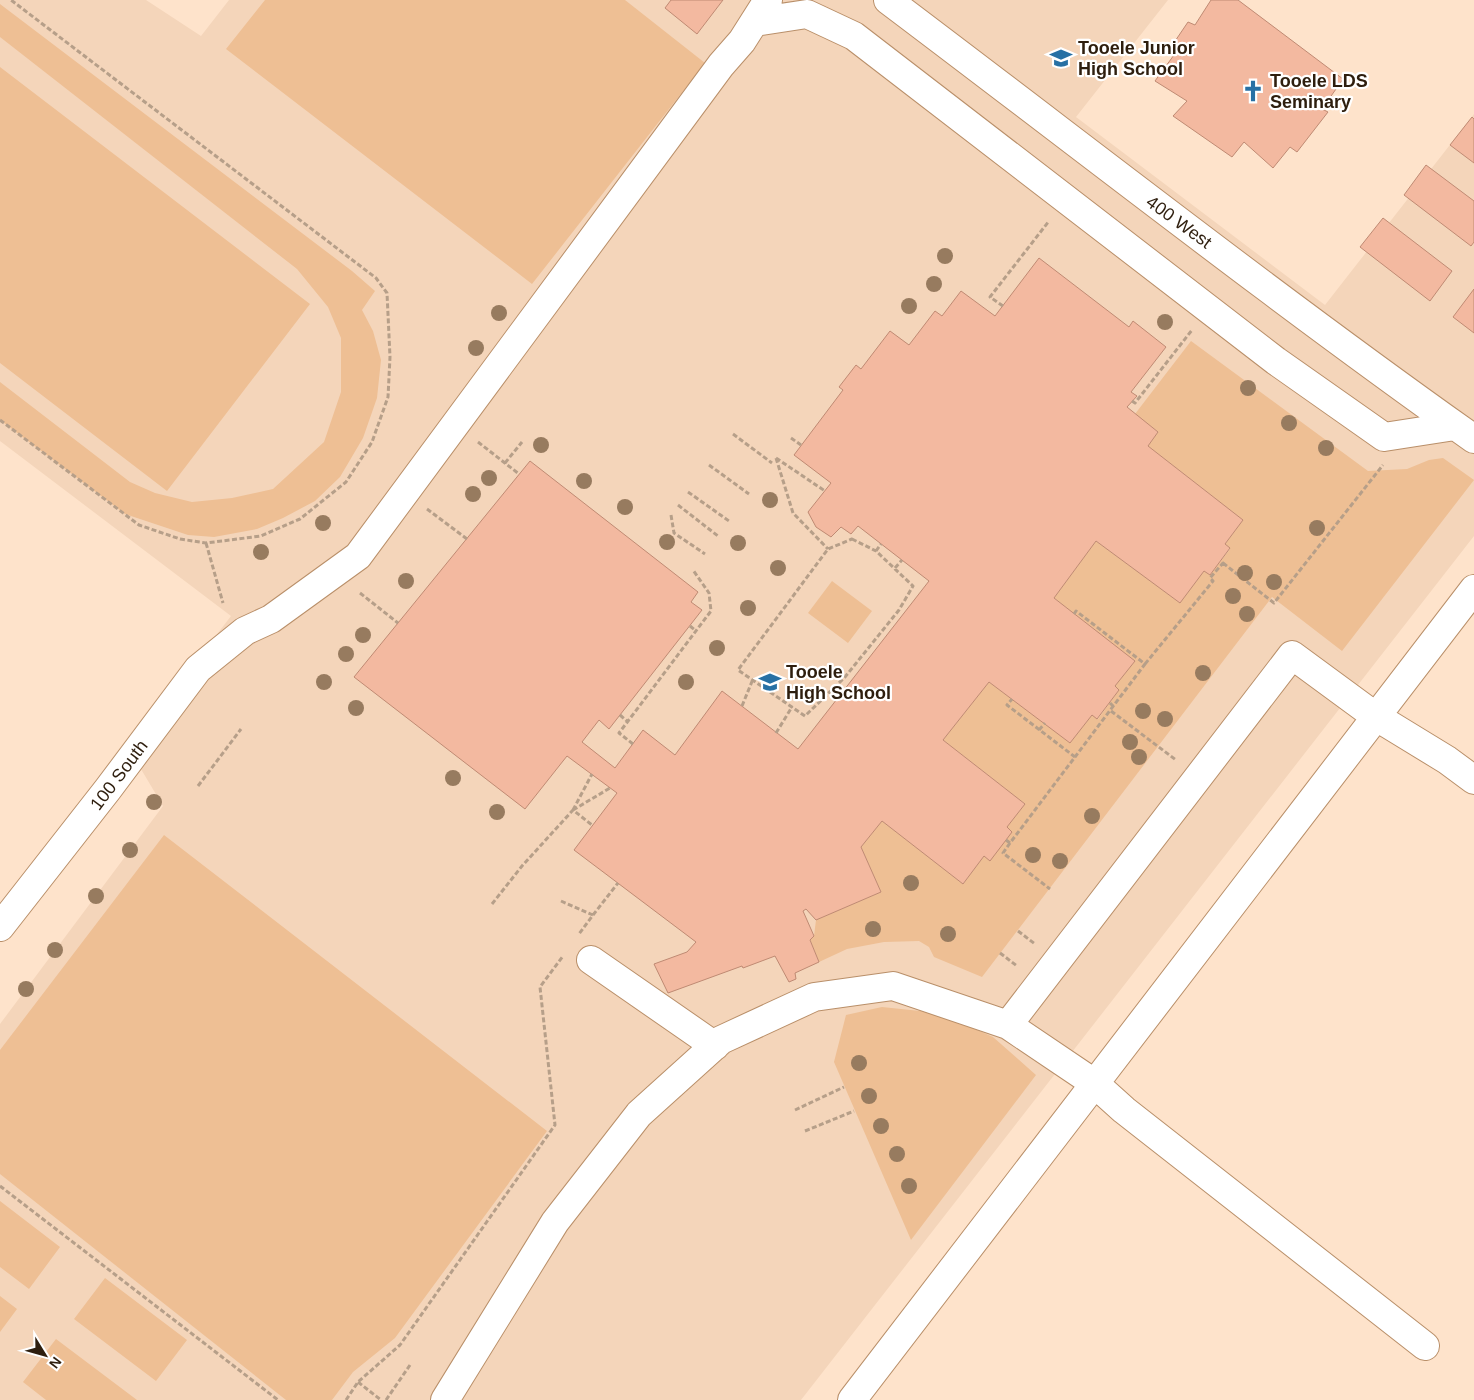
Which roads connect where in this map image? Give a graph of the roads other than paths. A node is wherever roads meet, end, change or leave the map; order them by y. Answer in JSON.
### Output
{"nodes":[{"id":1,"x":888,"y":0,"type":"edge"},
{"id":2,"x":761,"y":11,"type":"edge"},
{"id":3,"x":1465,"y":432,"type":"edge"},
{"id":4,"x":1474,"y":589,"type":"edge"},
{"id":5,"x":1375,"y":716,"type":"junction"},
{"id":6,"x":1474,"y":780,"type":"edge"},
{"id":7,"x":0,"y":927,"type":"edge"},
{"id":8,"x":579,"y":956,"type":"road end"},
{"id":9,"x":1008,"y":1025,"type":"junction"},
{"id":10,"x":715,"y":1046,"type":"junction"},
{"id":11,"x":1094,"y":1083,"type":"junction"},
{"id":12,"x":1425,"y":1346,"type":"dead end"},
{"id":13,"x":445,"y":1400,"type":"edge"},
{"id":14,"x":852,"y":1400,"type":"edge"}],
"edges":[{"from":1,"to":3,"type":"street","name":"400 West"},
{"from":2,"to":3,"type":"street"},
{"from":2,"to":7,"type":"street","name":"100 South"},
{"from":4,"to":5,"type":"street"},
{"from":5,"to":6,"type":"street"},
{"from":5,"to":9,"type":"street"},
{"from":5,"to":11,"type":"street"},
{"from":8,"to":10,"type":"street"},
{"from":9,"to":10,"type":"street"},
{"from":9,"to":11,"type":"street"},
{"from":10,"to":13,"type":"street"},
{"from":11,"to":12,"type":"street"},
{"from":11,"to":14,"type":"street"}]}
